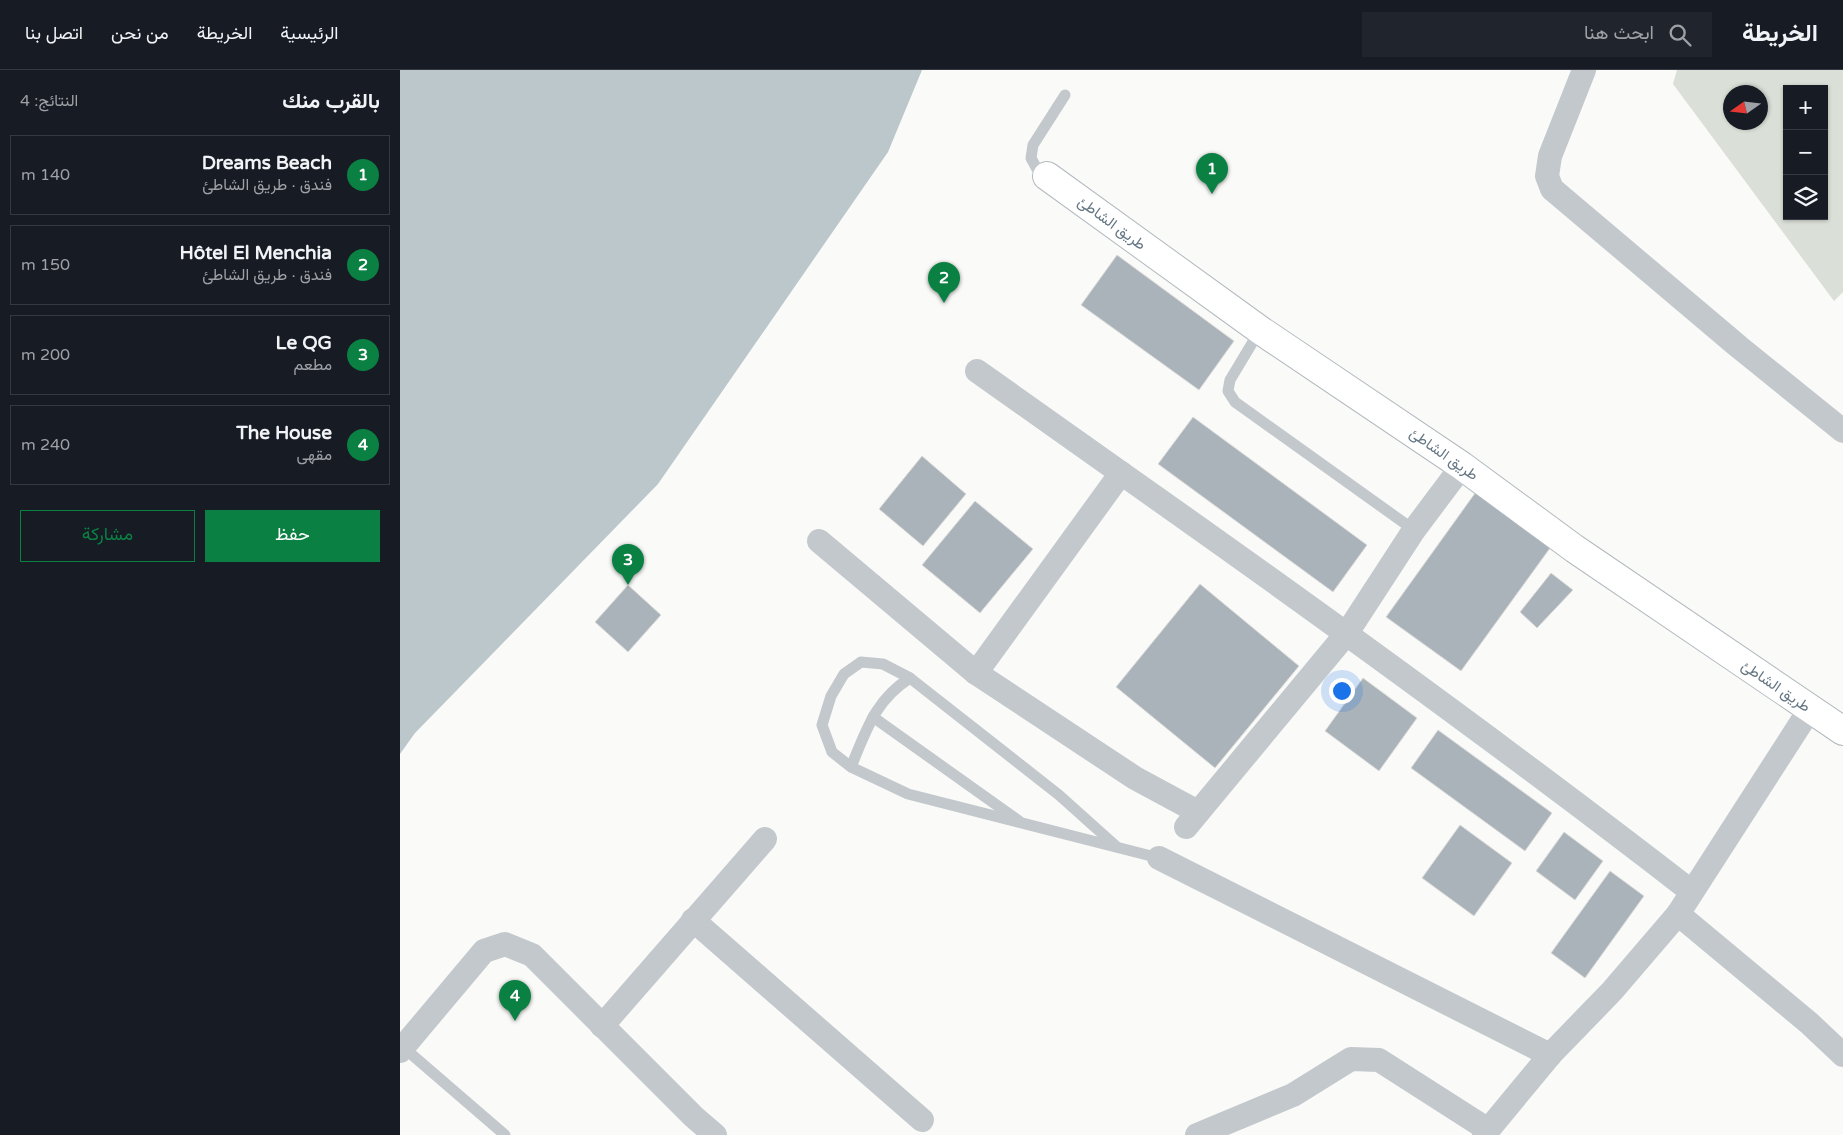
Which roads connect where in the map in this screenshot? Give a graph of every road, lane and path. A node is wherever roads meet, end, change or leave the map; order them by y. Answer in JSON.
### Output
{"nodes":[{"id":1,"x":1584,"y":70,"type":"edge"},
{"id":2,"x":1066,"y":95,"type":"dead end"},
{"id":3,"x":1047,"y":176,"type":"joint"},
{"id":4,"x":1260,"y":330,"type":"junction"},
{"id":5,"x":976,"y":371,"type":"dead end"},
{"id":6,"x":1843,"y":431,"type":"edge"},
{"id":7,"x":1462,"y":466,"type":"junction"},
{"id":8,"x":1121,"y":473,"type":"junction"},
{"id":9,"x":1414,"y":530,"type":"junction"},
{"id":10,"x":819,"y":541,"type":"dead end"},
{"id":11,"x":1347,"y":632,"type":"junction"},
{"id":12,"x":976,"y":673,"type":"junction"},
{"id":13,"x":910,"y":678,"type":"junction"},
{"id":14,"x":1810,"y":708,"type":"junction"},
{"id":15,"x":873,"y":717,"type":"junction"},
{"id":16,"x":1843,"y":731,"type":"edge"},
{"id":17,"x":851,"y":767,"type":"junction"},
{"id":18,"x":1024,"y":825,"type":"junction"},
{"id":19,"x":765,"y":839,"type":"dead end"},
{"id":20,"x":1118,"y":848,"type":"junction"},
{"id":21,"x":1159,"y":858,"type":"joint"},
{"id":22,"x":1692,"y":892,"type":"junction"},
{"id":23,"x":1678,"y":914,"type":"junction"},
{"id":24,"x":693,"y":920,"type":"junction"},
{"id":25,"x":602,"y":1026,"type":"junction"},
{"id":26,"x":401,"y":1049,"type":"edge"},
{"id":27,"x":1550,"y":1055,"type":"junction"},
{"id":28,"x":1843,"y":1055,"type":"edge"},
{"id":29,"x":922,"y":1120,"type":"dead end"},
{"id":30,"x":688,"y":1126,"type":"edge"},
{"id":31,"x":1485,"y":1132,"type":"edge"},
{"id":32,"x":505,"y":1135,"type":"edge"},
{"id":33,"x":715,"y":1135,"type":"edge"},
{"id":34,"x":1197,"y":1135,"type":"edge"}],
"edges":[{"from":1,"to":6,"type":"street"},
{"from":2,"to":3,"type":"lane"},
{"from":3,"to":4,"type":"street","name":"طريق الشاطئ"},
{"from":4,"to":7,"type":"street","name":"طريق الشاطئ"},
{"from":4,"to":9,"type":"lane"},
{"from":5,"to":8,"type":"street"},
{"from":7,"to":9,"type":"street"},
{"from":7,"to":14,"type":"street","name":"طريق الشاطئ"},
{"from":8,"to":11,"type":"street"},
{"from":8,"to":12,"type":"street"},
{"from":9,"to":11,"type":"street"},
{"from":10,"to":12,"type":"street"},
{"from":11,"to":12,"type":"street"},
{"from":11,"to":22,"type":"street"},
{"from":13,"to":15,"type":"lane"},
{"from":13,"to":17,"type":"lane"},
{"from":13,"to":20,"type":"lane"},
{"from":14,"to":16,"type":"street","name":"طريق الشاطئ"},
{"from":14,"to":22,"type":"street"},
{"from":15,"to":17,"type":"lane"},
{"from":15,"to":18,"type":"lane"},
{"from":17,"to":18,"type":"lane"},
{"from":18,"to":20,"type":"lane"},
{"from":19,"to":24,"type":"street"},
{"from":20,"to":21,"type":"lane"},
{"from":21,"to":27,"type":"street"},
{"from":22,"to":23,"type":"street"},
{"from":23,"to":27,"type":"street"},
{"from":23,"to":28,"type":"street"},
{"from":24,"to":25,"type":"street"},
{"from":24,"to":29,"type":"street"},
{"from":25,"to":26,"type":"street"},
{"from":25,"to":30,"type":"street"},
{"from":26,"to":32,"type":"lane"},
{"from":27,"to":31,"type":"street"},
{"from":30,"to":33,"type":"street"},
{"from":31,"to":34,"type":"street"}]}
